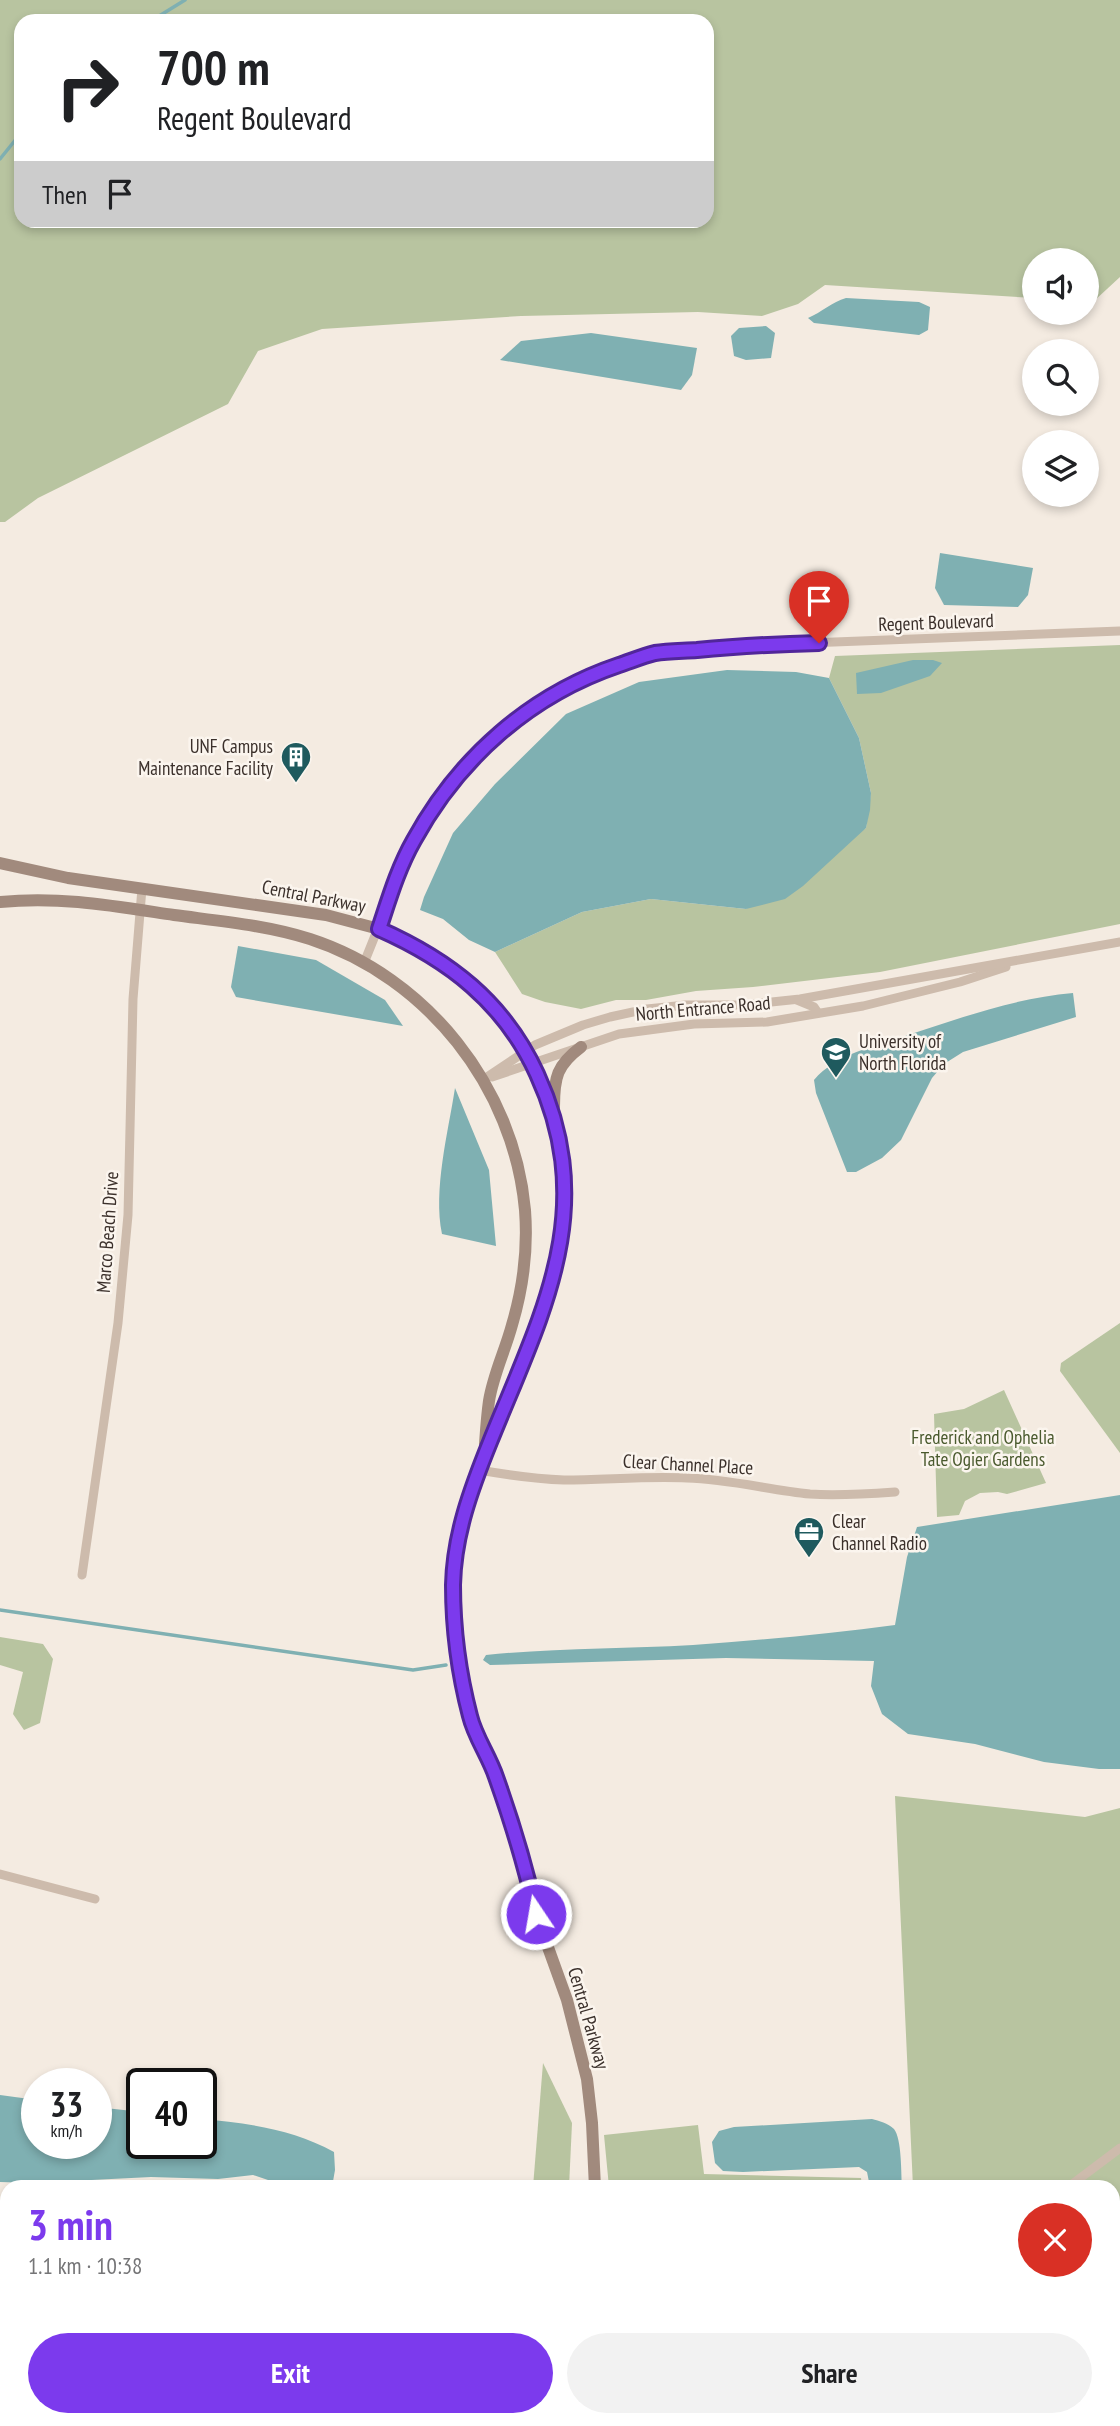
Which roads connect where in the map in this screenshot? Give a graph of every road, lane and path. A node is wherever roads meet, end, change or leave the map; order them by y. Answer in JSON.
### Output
{"nodes":[{"id":1,"x":1120,"y":631,"type":"edge"},
{"id":2,"x":0,"y":863,"type":"edge"},
{"id":3,"x":142,"y":888,"type":"junction"},
{"id":4,"x":0,"y":902,"type":"edge"},
{"id":5,"x":140,"y":910,"type":"junction"},
{"id":6,"x":379,"y":929,"type":"junction"},
{"id":7,"x":1120,"y":942,"type":"edge"},
{"id":8,"x":1031,"y":959,"type":"junction"},
{"id":9,"x":364,"y":963,"type":"junction"},
{"id":10,"x":796,"y":999,"type":"junction"},
{"id":11,"x":818,"y":1013,"type":"junction"},
{"id":12,"x":581,"y":1047,"type":"junction"},
{"id":13,"x":525,"y":1050,"type":"junction"},
{"id":14,"x":533,"y":1065,"type":"junction"},
{"id":15,"x":484,"y":1079,"type":"junction"},
{"id":16,"x":554,"y":1114,"type":"junction"},
{"id":17,"x":481,"y":1464,"type":"junction"},
{"id":18,"x":895,"y":1492,"type":"dead end"},
{"id":19,"x":82,"y":1575,"type":"dead end"},
{"id":20,"x":0,"y":1874,"type":"edge"},
{"id":21,"x":95,"y":1899,"type":"dead end"},
{"id":22,"x":1120,"y":2148,"type":"edge"},
{"id":23,"x":595,"y":2180,"type":"edge"},
{"id":24,"x":1078,"y":2180,"type":"edge"}],
"edges":[{"from":1,"to":6,"type":"street","name":"Regent Boulevard"},
{"from":2,"to":3,"type":"street","name":"Central Parkway"},
{"from":3,"to":5,"type":"street","name":"Marco Beach Drive"},
{"from":3,"to":6,"type":"street","name":"Central Parkway"},
{"from":4,"to":5,"type":"street","name":"Central Parkway"},
{"from":5,"to":9,"type":"street","name":"Central Parkway"},
{"from":5,"to":19,"type":"street","name":"Marco Beach Drive"},
{"from":6,"to":9,"type":"street","name":"Regent Boulevard"},
{"from":6,"to":13,"type":"street","name":"Central Parkway"},
{"from":7,"to":8,"type":"street","name":"North Entrance Road"},
{"from":8,"to":10,"type":"street","name":"North Entrance Road"},
{"from":8,"to":11,"type":"street","name":"North Entrance Road"},
{"from":9,"to":15,"type":"street","name":"Central Parkway"},
{"from":10,"to":11,"type":"street"},
{"from":10,"to":13,"type":"street","name":"North Entrance Road"},
{"from":11,"to":12,"type":"street","name":"North Entrance Road"},
{"from":12,"to":14,"type":"street","name":"North Entrance Road"},
{"from":12,"to":16,"type":"street"},
{"from":13,"to":14,"type":"street","name":"Central Parkway"},
{"from":13,"to":15,"type":"street","name":"North Entrance Road"},
{"from":14,"to":15,"type":"street","name":"North Entrance Road"},
{"from":14,"to":16,"type":"street","name":"Central Parkway"},
{"from":15,"to":17,"type":"street","name":"Central Parkway"},
{"from":16,"to":17,"type":"street","name":"Central Parkway"},
{"from":17,"to":18,"type":"street","name":"Clear Channel Place"},
{"from":17,"to":23,"type":"street","name":"Central Parkway"},
{"from":20,"to":21,"type":"street"},
{"from":22,"to":24,"type":"street"}]}
